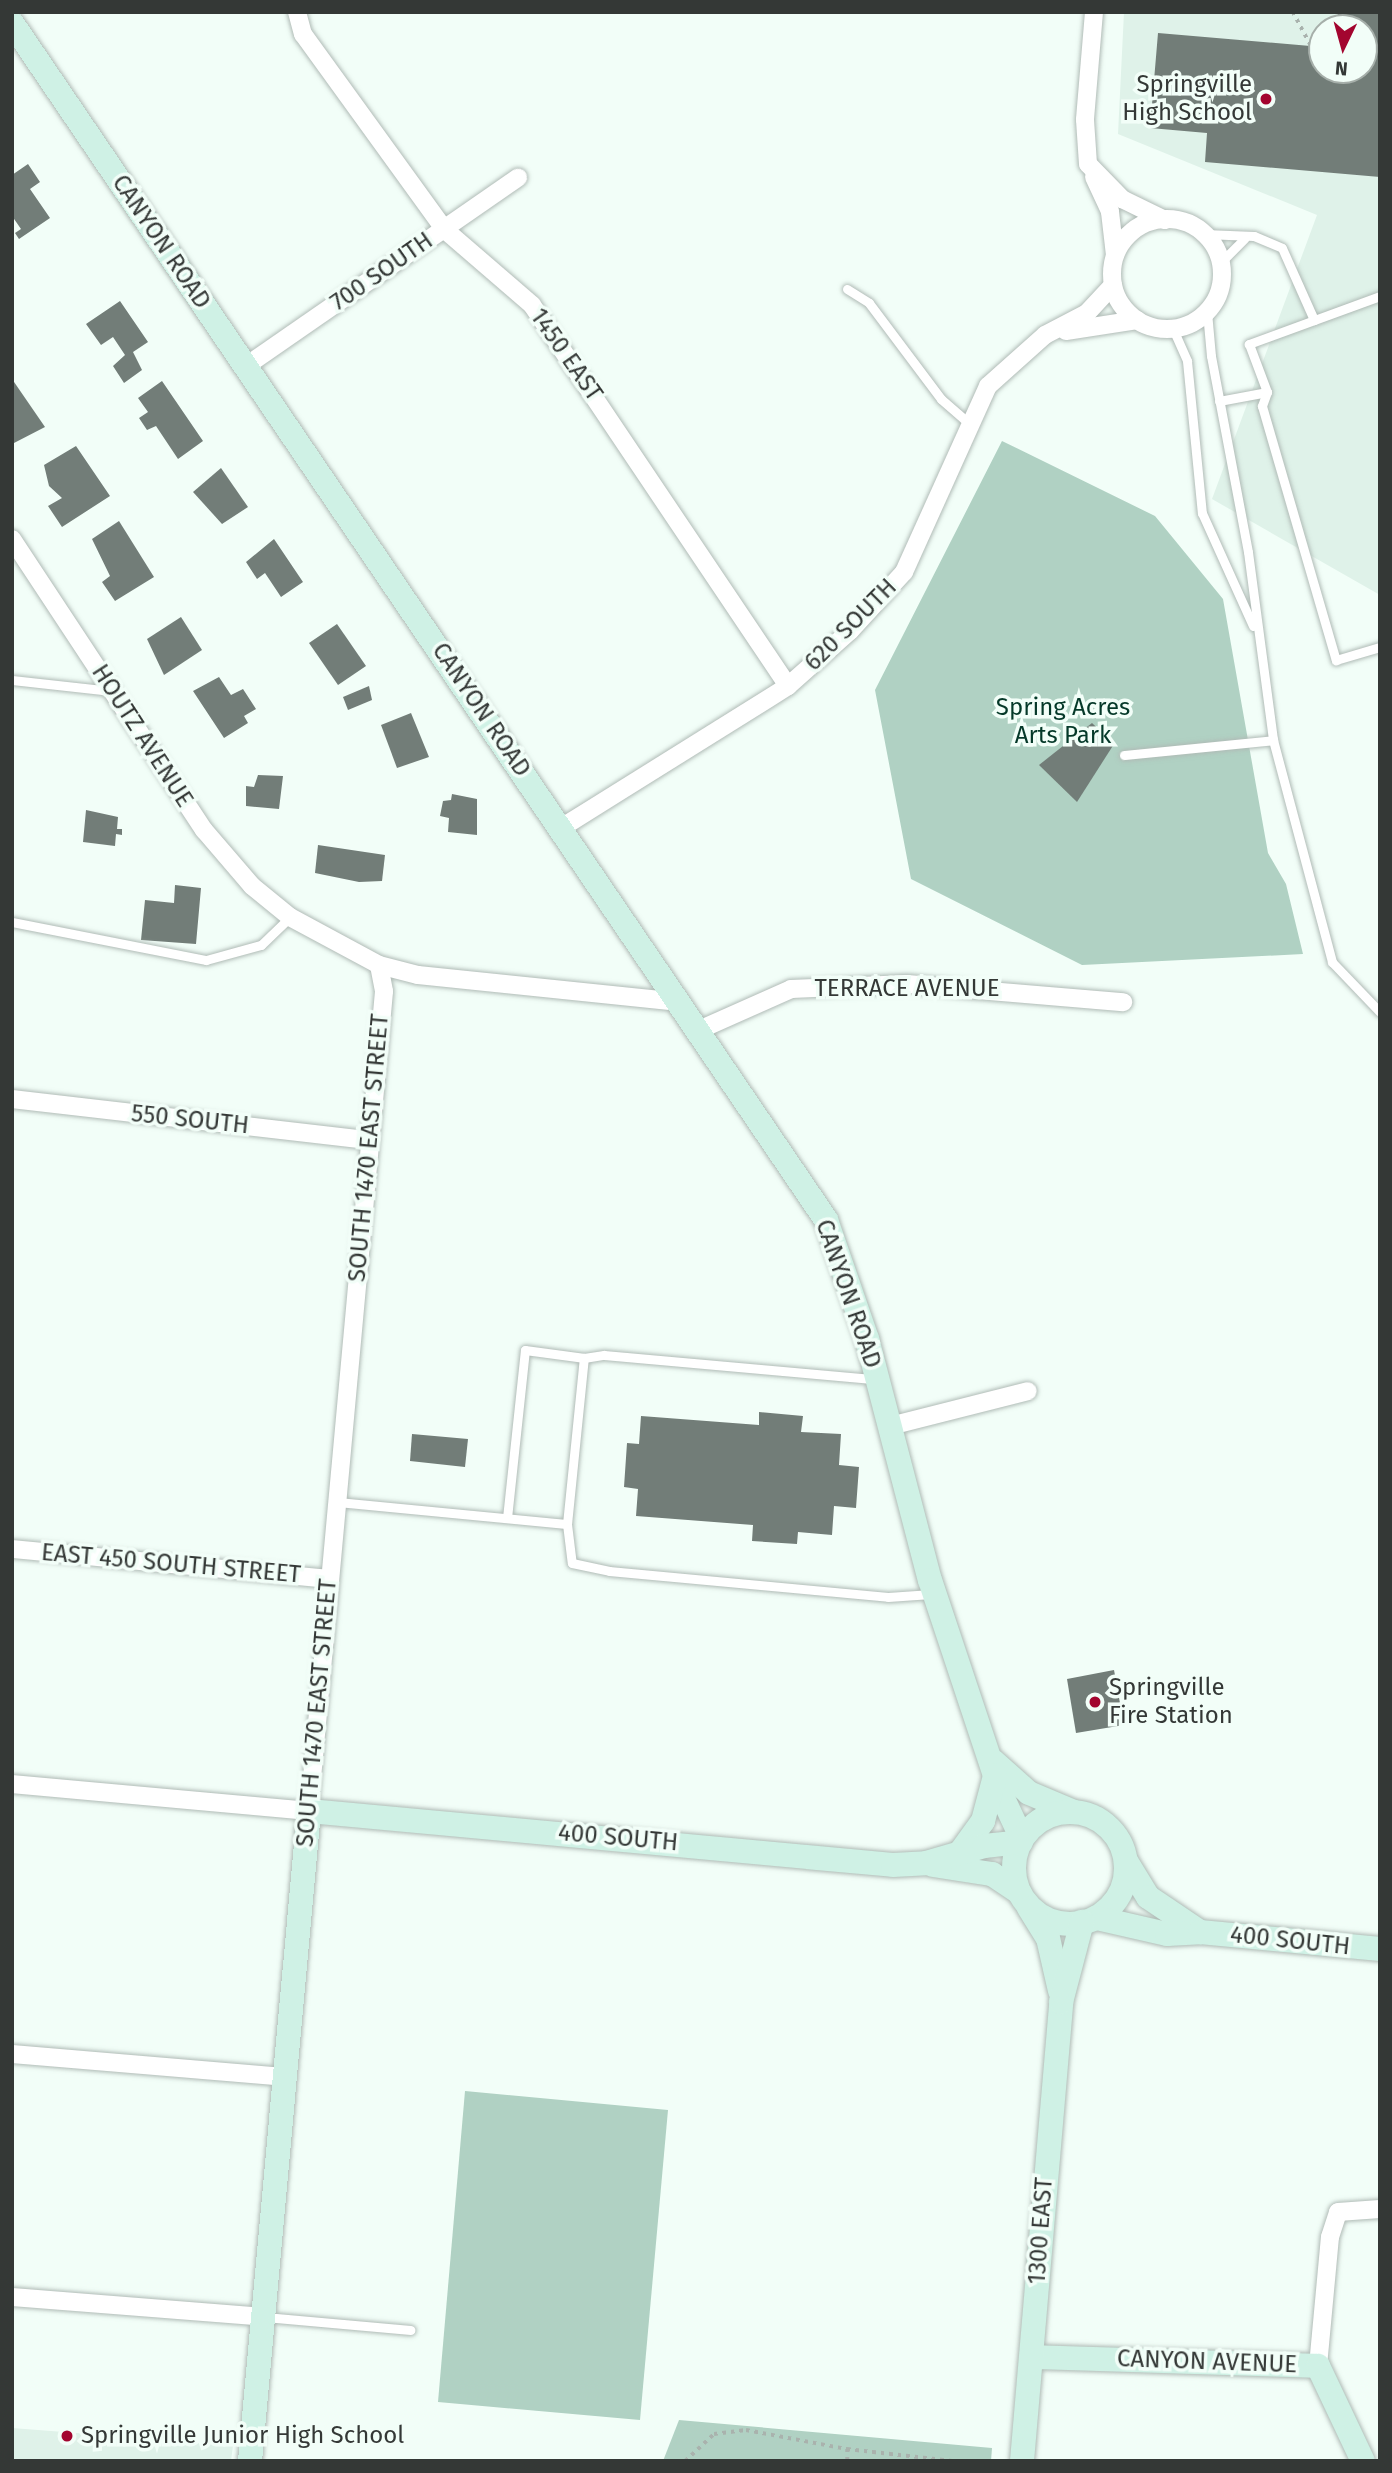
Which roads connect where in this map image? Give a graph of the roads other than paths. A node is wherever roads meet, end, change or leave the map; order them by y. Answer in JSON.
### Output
{"nodes":[{"id":1,"x":297,"y":12,"type":"edge"},
{"id":2,"x":1094,"y":12,"type":"edge"},
{"id":3,"x":12,"y":23,"type":"edge"},
{"id":4,"x":1088,"y":164,"type":"junction"},
{"id":5,"x":518,"y":178,"type":"dead end"},
{"id":6,"x":1165,"y":219,"type":"junction"},
{"id":7,"x":444,"y":229,"type":"junction"},
{"id":8,"x":1204,"y":233,"type":"junction"},
{"id":9,"x":1244,"y":239,"type":"junction"},
{"id":10,"x":1115,"y":256,"type":"junction"},
{"id":11,"x":1221,"y":262,"type":"junction"},
{"id":12,"x":1113,"y":285,"type":"junction"},
{"id":13,"x":846,"y":289,"type":"dead end"},
{"id":14,"x":1380,"y":296,"type":"edge"},
{"id":15,"x":1207,"y":312,"type":"junction"},
{"id":16,"x":1137,"y":320,"type":"junction"},
{"id":17,"x":1314,"y":320,"type":"junction"},
{"id":18,"x":1173,"y":329,"type":"junction"},
{"id":19,"x":1045,"y":335,"type":"junction"},
{"id":20,"x":246,"y":366,"type":"junction"},
{"id":21,"x":1267,"y":392,"type":"junction"},
{"id":22,"x":1219,"y":401,"type":"junction"},
{"id":23,"x":971,"y":425,"type":"junction"},
{"id":24,"x":12,"y":539,"type":"edge"},
{"id":25,"x":1257,"y":634,"type":"junction"},
{"id":26,"x":1380,"y":647,"type":"edge"},
{"id":27,"x":12,"y":680,"type":"edge"},
{"id":28,"x":788,"y":686,"type":"junction"},
{"id":29,"x":113,"y":691,"type":"junction"},
{"id":30,"x":1273,"y":740,"type":"junction"},
{"id":31,"x":1124,"y":755,"type":"dead end"},
{"id":32,"x":561,"y":828,"type":"junction"},
{"id":33,"x":290,"y":917,"type":"junction"},
{"id":34,"x":12,"y":922,"type":"edge"},
{"id":35,"x":379,"y":965,"type":"junction"},
{"id":36,"x":680,"y":1002,"type":"junction"},
{"id":37,"x":1124,"y":1002,"type":"dead end"},
{"id":38,"x":1380,"y":1012,"type":"edge"},
{"id":39,"x":699,"y":1030,"type":"junction"},
{"id":40,"x":12,"y":1099,"type":"edge"},
{"id":41,"x":368,"y":1140,"type":"junction"},
{"id":42,"x":584,"y":1358,"type":"junction"},
{"id":43,"x":877,"y":1379,"type":"junction"},
{"id":44,"x":1028,"y":1391,"type":"dead end"},
{"id":45,"x":890,"y":1426,"type":"junction"},
{"id":46,"x":336,"y":1502,"type":"junction"},
{"id":47,"x":508,"y":1518,"type":"junction"},
{"id":48,"x":567,"y":1524,"type":"junction"},
{"id":49,"x":12,"y":1549,"type":"edge"},
{"id":50,"x":329,"y":1578,"type":"junction"},
{"id":51,"x":936,"y":1594,"type":"junction"},
{"id":52,"x":994,"y":1768,"type":"junction"},
{"id":53,"x":12,"y":1784,"type":"edge"},
{"id":54,"x":309,"y":1811,"type":"junction"},
{"id":55,"x":1074,"y":1812,"type":"junction"},
{"id":56,"x":1021,"y":1840,"type":"junction"},
{"id":57,"x":959,"y":1854,"type":"junction"},
{"id":58,"x":1126,"y":1861,"type":"junction"},
{"id":59,"x":926,"y":1863,"type":"junction"},
{"id":60,"x":1021,"y":1896,"type":"junction"},
{"id":61,"x":1090,"y":1920,"type":"junction"},
{"id":62,"x":1200,"y":1932,"type":"junction"},
{"id":63,"x":1380,"y":1950,"type":"edge"},
{"id":64,"x":1061,"y":2002,"type":"junction"},
{"id":65,"x":12,"y":2054,"type":"edge"},
{"id":66,"x":284,"y":2077,"type":"junction"},
{"id":67,"x":1380,"y":2209,"type":"edge"},
{"id":68,"x":12,"y":2297,"type":"edge"},
{"id":69,"x":264,"y":2317,"type":"junction"},
{"id":70,"x":410,"y":2330,"type":"dead end"},
{"id":71,"x":1032,"y":2357,"type":"junction"},
{"id":72,"x":1318,"y":2366,"type":"junction"},
{"id":73,"x":250,"y":2461,"type":"edge"},
{"id":74,"x":1022,"y":2461,"type":"edge"},
{"id":75,"x":1363,"y":2461,"type":"edge"}],
"edges":[{"from":1,"to":7,"type":"street","name":"1450 EAST"},
{"from":2,"to":4,"type":"street"},
{"from":3,"to":20,"type":"main road","name":"CANYON ROAD"},
{"from":4,"to":6,"type":"street"},
{"from":4,"to":10,"type":"street"},
{"from":5,"to":7,"type":"street","name":"700 SOUTH"},
{"from":6,"to":8,"type":"street"},
{"from":6,"to":10,"type":"street"},
{"from":7,"to":20,"type":"street","name":"700 SOUTH"},
{"from":7,"to":28,"type":"street","name":"1450 EAST"},
{"from":8,"to":9,"type":"lane"},
{"from":8,"to":11,"type":"street"},
{"from":9,"to":11,"type":"lane"},
{"from":9,"to":17,"type":"lane"},
{"from":10,"to":12,"type":"street"},
{"from":11,"to":15,"type":"street"},
{"from":12,"to":16,"type":"street"},
{"from":12,"to":19,"type":"street","name":"620 SOUTH"},
{"from":13,"to":23,"type":"lane"},
{"from":14,"to":17,"type":"lane"},
{"from":15,"to":18,"type":"street"},
{"from":15,"to":22,"type":"lane"},
{"from":16,"to":18,"type":"street"},
{"from":16,"to":19,"type":"street"},
{"from":17,"to":21,"type":"lane"},
{"from":18,"to":25,"type":"lane"},
{"from":19,"to":23,"type":"street","name":"620 SOUTH"},
{"from":20,"to":32,"type":"main road","name":"CANYON ROAD"},
{"from":21,"to":22,"type":"lane"},
{"from":21,"to":26,"type":"lane"},
{"from":22,"to":25,"type":"lane"},
{"from":23,"to":28,"type":"street","name":"620 SOUTH"},
{"from":24,"to":29,"type":"street","name":"HOUTZ AVENUE"},
{"from":25,"to":30,"type":"lane"},
{"from":27,"to":29,"type":"lane"},
{"from":28,"to":32,"type":"street","name":"620 SOUTH"},
{"from":29,"to":33,"type":"street","name":"HOUTZ AVENUE"},
{"from":30,"to":31,"type":"lane"},
{"from":30,"to":38,"type":"lane"},
{"from":32,"to":36,"type":"main road","name":"CANYON ROAD"},
{"from":33,"to":34,"type":"lane"},
{"from":33,"to":35,"type":"street"},
{"from":35,"to":36,"type":"street"},
{"from":35,"to":41,"type":"street","name":"SOUTH 1470 EAST STREET"},
{"from":36,"to":39,"type":"main road","name":"CANYON ROAD"},
{"from":37,"to":39,"type":"street","name":"TERRACE AVENUE"},
{"from":39,"to":43,"type":"main road","name":"CANYON ROAD"},
{"from":40,"to":41,"type":"street","name":"550 SOUTH"},
{"from":41,"to":46,"type":"street","name":"SOUTH 1470 EAST STREET"},
{"from":42,"to":43,"type":"lane"},
{"from":42,"to":47,"type":"lane"},
{"from":42,"to":48,"type":"lane"},
{"from":43,"to":45,"type":"main road","name":"CANYON ROAD"},
{"from":44,"to":45,"type":"street"},
{"from":45,"to":51,"type":"main road","name":"CANYON ROAD"},
{"from":46,"to":47,"type":"lane"},
{"from":46,"to":50,"type":"street","name":"SOUTH 1470 EAST STREET"},
{"from":47,"to":48,"type":"lane"},
{"from":48,"to":51,"type":"lane"},
{"from":49,"to":50,"type":"street","name":"EAST 450 SOUTH STREET"},
{"from":50,"to":54,"type":"street","name":"SOUTH 1470 EAST STREET"},
{"from":51,"to":52,"type":"main road","name":"CANYON ROAD"},
{"from":52,"to":55,"type":"main road","name":"CANYON ROAD"},
{"from":52,"to":56,"type":"main road","name":"CANYON ROAD"},
{"from":52,"to":57,"type":"main road"},
{"from":53,"to":54,"type":"street"},
{"from":54,"to":59,"type":"main road","name":"400 SOUTH"},
{"from":54,"to":66,"type":"main road","name":"SOUTH 1470 EAST STREET"},
{"from":55,"to":56,"type":"main road"},
{"from":55,"to":58,"type":"main road"},
{"from":56,"to":57,"type":"main road","name":"400 SOUTH"},
{"from":56,"to":60,"type":"main road"},
{"from":57,"to":59,"type":"main road","name":"400 SOUTH"},
{"from":58,"to":61,"type":"main road"},
{"from":58,"to":62,"type":"main road","name":"400 SOUTH"},
{"from":59,"to":60,"type":"main road","name":"400 SOUTH"},
{"from":60,"to":61,"type":"main road"},
{"from":60,"to":64,"type":"main road","name":"1300 EAST"},
{"from":61,"to":62,"type":"main road","name":"400 SOUTH"},
{"from":61,"to":64,"type":"main road","name":"1300 EAST"},
{"from":62,"to":63,"type":"main road","name":"400 SOUTH"},
{"from":64,"to":71,"type":"main road","name":"1300 EAST"},
{"from":65,"to":66,"type":"street"},
{"from":66,"to":69,"type":"main road","name":"SOUTH 1470 EAST STREET"},
{"from":67,"to":72,"type":"street"},
{"from":68,"to":69,"type":"street"},
{"from":69,"to":70,"type":"lane"},
{"from":69,"to":73,"type":"main road","name":"SOUTH 1470 EAST STREET"},
{"from":71,"to":72,"type":"main road","name":"CANYON AVENUE"},
{"from":71,"to":74,"type":"main road","name":"1300 EAST"},
{"from":72,"to":75,"type":"main road","name":"CANYON AVENUE"}]}
